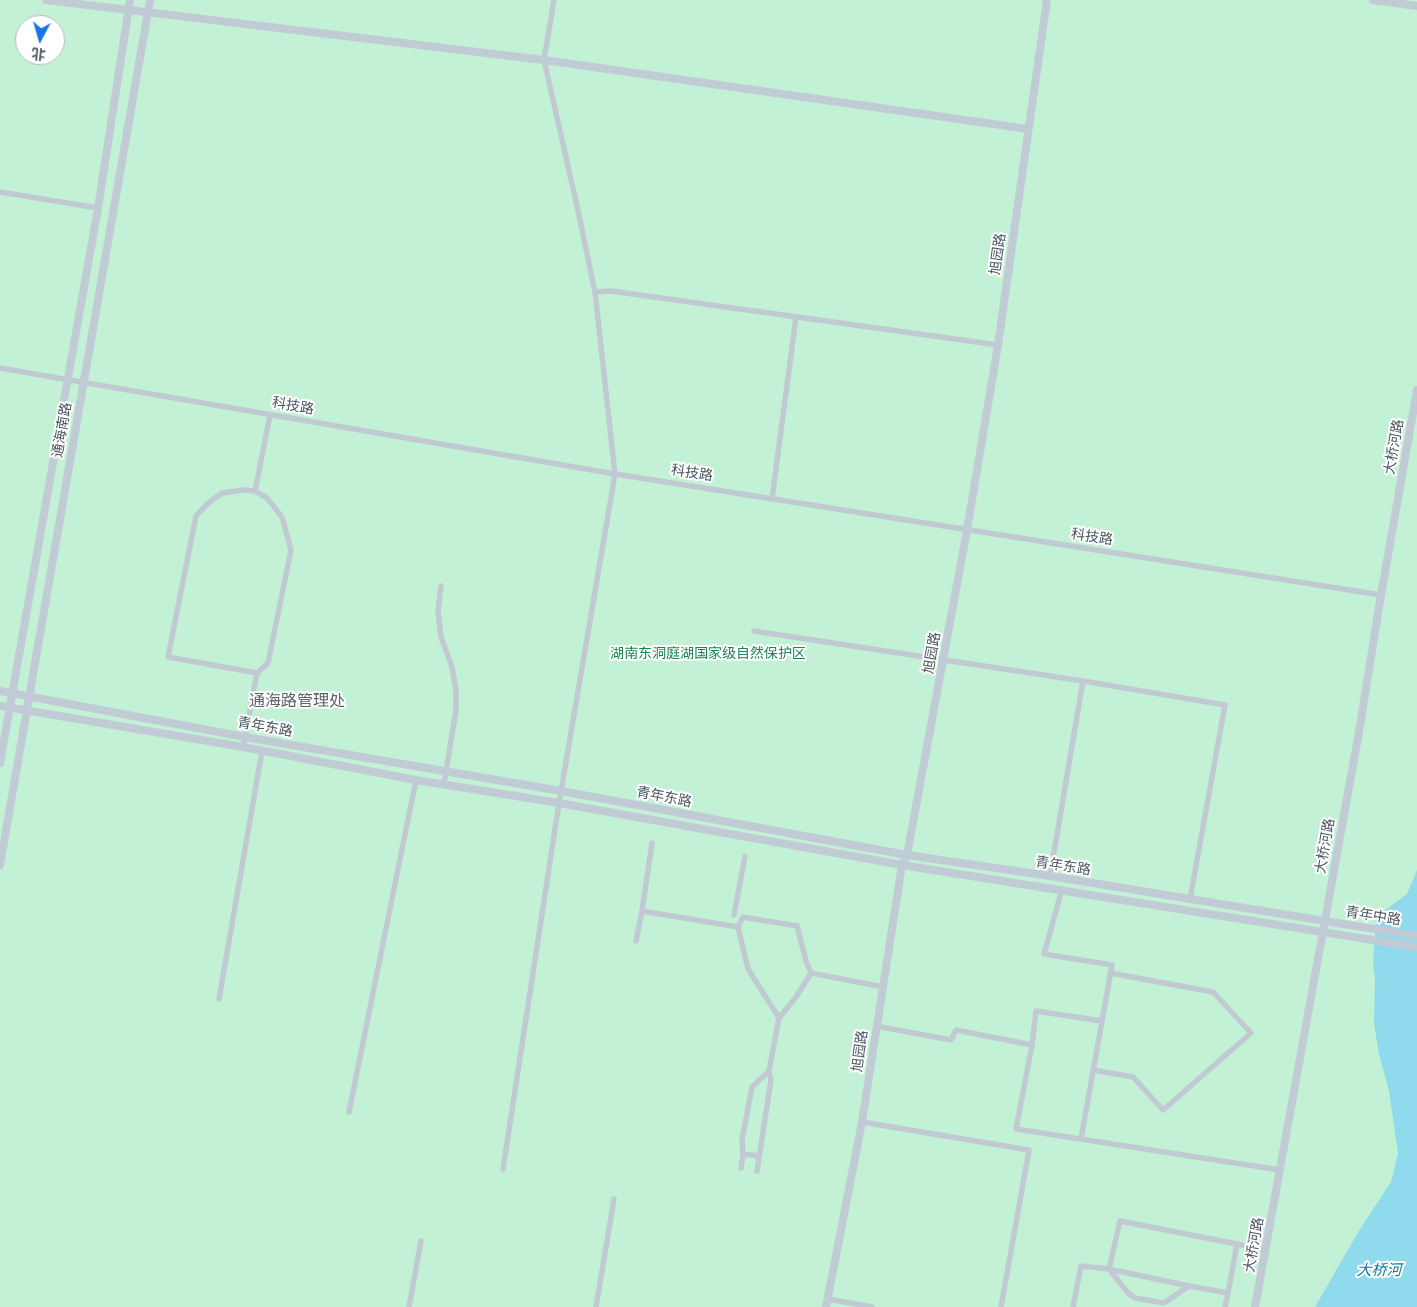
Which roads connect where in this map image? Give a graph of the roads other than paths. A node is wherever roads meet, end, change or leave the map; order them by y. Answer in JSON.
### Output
{"nodes":[{"id":1,"x":46,"y":0,"type":"edge"},
{"id":2,"x":130,"y":0,"type":"edge"},
{"id":3,"x":150,"y":0,"type":"edge"},
{"id":4,"x":554,"y":0,"type":"edge"},
{"id":5,"x":1047,"y":0,"type":"edge"},
{"id":6,"x":1373,"y":0,"type":"edge"},
{"id":7,"x":1417,"y":6,"type":"edge"},
{"id":8,"x":128,"y":10,"type":"junction"},
{"id":9,"x":148,"y":14,"type":"junction"},
{"id":10,"x":544,"y":60,"type":"junction"},
{"id":11,"x":1028,"y":129,"type":"junction"},
{"id":12,"x":0,"y":192,"type":"edge"},
{"id":13,"x":98,"y":208,"type":"junction"},
{"id":14,"x":595,"y":292,"type":"junction"},
{"id":15,"x":796,"y":317,"type":"junction"},
{"id":16,"x":998,"y":345,"type":"junction"},
{"id":17,"x":0,"y":368,"type":"edge"},
{"id":18,"x":67,"y":380,"type":"junction"},
{"id":19,"x":83,"y":382,"type":"junction"},
{"id":20,"x":1417,"y":390,"type":"edge"},
{"id":21,"x":270,"y":415,"type":"junction"},
{"id":22,"x":615,"y":474,"type":"junction"},
{"id":23,"x":256,"y":491,"type":"junction"},
{"id":24,"x":772,"y":499,"type":"junction"},
{"id":25,"x":967,"y":530,"type":"junction"},
{"id":26,"x":441,"y":586,"type":"dead end"},
{"id":27,"x":1381,"y":595,"type":"junction"},
{"id":28,"x":754,"y":631,"type":"dead end"},
{"id":29,"x":944,"y":660,"type":"junction"},
{"id":30,"x":257,"y":673,"type":"junction"},
{"id":31,"x":1083,"y":681,"type":"junction"},
{"id":32,"x":0,"y":691,"type":"edge"},
{"id":33,"x":13,"y":693,"type":"junction"},
{"id":34,"x":28,"y":696,"type":"junction"},
{"id":35,"x":0,"y":706,"type":"edge"},
{"id":36,"x":9,"y":707,"type":"junction"},
{"id":37,"x":26,"y":709,"type":"junction"},
{"id":38,"x":245,"y":737,"type":"junction"},
{"id":39,"x":243,"y":747,"type":"junction"},
{"id":40,"x":262,"y":751,"type":"junction"},
{"id":41,"x":0,"y":763,"type":"edge"},
{"id":42,"x":446,"y":771,"type":"junction"},
{"id":43,"x":416,"y":780,"type":"junction"},
{"id":44,"x":444,"y":784,"type":"junction"},
{"id":45,"x":562,"y":791,"type":"junction"},
{"id":46,"x":559,"y":804,"type":"junction"},
{"id":47,"x":652,"y":843,"type":"dead end"},
{"id":48,"x":907,"y":855,"type":"junction"},
{"id":49,"x":744,"y":856,"type":"dead end"},
{"id":50,"x":0,"y":865,"type":"edge"},
{"id":51,"x":902,"y":865,"type":"junction"},
{"id":52,"x":1050,"y":876,"type":"junction"},
{"id":53,"x":1062,"y":889,"type":"junction"},
{"id":54,"x":1190,"y":899,"type":"junction"},
{"id":55,"x":642,"y":911,"type":"junction"},
{"id":56,"x":734,"y":915,"type":"junction"},
{"id":57,"x":743,"y":917,"type":"junction"},
{"id":58,"x":1324,"y":921,"type":"junction"},
{"id":59,"x":735,"y":927,"type":"junction"},
{"id":60,"x":1322,"y":932,"type":"junction"},
{"id":61,"x":1417,"y":936,"type":"edge"},
{"id":62,"x":636,"y":941,"type":"dead end"},
{"id":63,"x":1417,"y":947,"type":"edge"},
{"id":64,"x":1110,"y":973,"type":"junction"},
{"id":65,"x":811,"y":974,"type":"junction"},
{"id":66,"x":884,"y":987,"type":"junction"},
{"id":67,"x":219,"y":998,"type":"dead end"},
{"id":68,"x":779,"y":1018,"type":"junction"},
{"id":69,"x":1102,"y":1022,"type":"junction"},
{"id":70,"x":876,"y":1026,"type":"junction"},
{"id":71,"x":1032,"y":1045,"type":"junction"},
{"id":72,"x":1093,"y":1070,"type":"junction"},
{"id":73,"x":769,"y":1071,"type":"junction"},
{"id":74,"x":349,"y":1112,"type":"dead end"},
{"id":75,"x":862,"y":1122,"type":"junction"},
{"id":76,"x":1081,"y":1139,"type":"junction"},
{"id":77,"x":743,"y":1154,"type":"junction"},
{"id":78,"x":759,"y":1156,"type":"junction"},
{"id":79,"x":741,"y":1168,"type":"dead end"},
{"id":80,"x":502,"y":1169,"type":"dead end"},
{"id":81,"x":1280,"y":1170,"type":"junction"},
{"id":82,"x":757,"y":1171,"type":"dead end"},
{"id":83,"x":614,"y":1199,"type":"dead end"},
{"id":84,"x":421,"y":1241,"type":"dead end"},
{"id":85,"x":1237,"y":1244,"type":"junction"},
{"id":86,"x":1266,"y":1250,"type":"junction"},
{"id":87,"x":1109,"y":1269,"type":"junction"},
{"id":88,"x":1189,"y":1286,"type":"junction"},
{"id":89,"x":1228,"y":1293,"type":"junction"},
{"id":90,"x":827,"y":1303,"type":"edge"},
{"id":91,"x":409,"y":1307,"type":"edge"},
{"id":92,"x":596,"y":1307,"type":"edge"},
{"id":93,"x":872,"y":1307,"type":"edge"},
{"id":94,"x":1001,"y":1307,"type":"edge"},
{"id":95,"x":1073,"y":1307,"type":"edge"},
{"id":96,"x":1225,"y":1307,"type":"edge"},
{"id":97,"x":1255,"y":1307,"type":"edge"}],
"edges":[{"from":1,"to":8,"type":"street"},
{"from":2,"to":8,"type":"street","name":"通海南路"},
{"from":3,"to":9,"type":"street","name":"通海南路"},
{"from":4,"to":10,"type":"street"},
{"from":5,"to":11,"type":"street","name":"旭园路"},
{"from":6,"to":7,"type":"street"},
{"from":8,"to":9,"type":"street"},
{"from":8,"to":13,"type":"street","name":"通海南路"},
{"from":9,"to":10,"type":"street"},
{"from":9,"to":19,"type":"street","name":"通海南路"},
{"from":10,"to":11,"type":"street"},
{"from":10,"to":14,"type":"street"},
{"from":11,"to":16,"type":"street","name":"旭园路"},
{"from":12,"to":13,"type":"street"},
{"from":13,"to":18,"type":"street","name":"通海南路"},
{"from":14,"to":15,"type":"street"},
{"from":14,"to":22,"type":"street"},
{"from":15,"to":16,"type":"street"},
{"from":15,"to":24,"type":"street"},
{"from":16,"to":25,"type":"street","name":"旭园路"},
{"from":17,"to":18,"type":"street","name":"科技路"},
{"from":18,"to":19,"type":"street","name":"科技路"},
{"from":18,"to":33,"type":"street","name":"通海南路"},
{"from":19,"to":21,"type":"street","name":"科技路"},
{"from":19,"to":34,"type":"street","name":"通海南路"},
{"from":20,"to":27,"type":"street","name":"大桥河路"},
{"from":21,"to":22,"type":"street","name":"科技路"},
{"from":21,"to":23,"type":"street"},
{"from":22,"to":24,"type":"street","name":"科技路"},
{"from":22,"to":45,"type":"street"},
{"from":23,"to":30,"type":"street"},
{"from":23,"to":30,"type":"street"},
{"from":24,"to":25,"type":"street","name":"科技路"},
{"from":25,"to":27,"type":"street","name":"科技路"},
{"from":25,"to":29,"type":"street","name":"旭园路"},
{"from":26,"to":42,"type":"street"},
{"from":27,"to":58,"type":"street","name":"大桥河路"},
{"from":28,"to":29,"type":"street"},
{"from":29,"to":31,"type":"street"},
{"from":29,"to":48,"type":"street","name":"旭园路"},
{"from":30,"to":38,"type":"street"},
{"from":31,"to":52,"type":"street"},
{"from":31,"to":54,"type":"street"},
{"from":32,"to":33,"type":"street","name":"青年东路"},
{"from":33,"to":34,"type":"street","name":"青年东路"},
{"from":33,"to":36,"type":"street","name":"通海南路"},
{"from":34,"to":37,"type":"street","name":"通海南路"},
{"from":34,"to":38,"type":"street","name":"青年东路"},
{"from":35,"to":36,"type":"street","name":"青年东路"},
{"from":36,"to":37,"type":"street","name":"青年东路"},
{"from":36,"to":41,"type":"street","name":"通海南路"},
{"from":37,"to":39,"type":"street","name":"青年东路"},
{"from":37,"to":50,"type":"street","name":"通海南路"},
{"from":38,"to":39,"type":"street"},
{"from":38,"to":42,"type":"street","name":"青年东路"},
{"from":39,"to":40,"type":"street","name":"青年东路"},
{"from":40,"to":43,"type":"street","name":"青年东路"},
{"from":40,"to":67,"type":"street"},
{"from":42,"to":44,"type":"street"},
{"from":42,"to":45,"type":"street","name":"青年东路"},
{"from":43,"to":44,"type":"street","name":"青年东路"},
{"from":43,"to":74,"type":"street"},
{"from":44,"to":46,"type":"street","name":"青年东路"},
{"from":45,"to":46,"type":"street"},
{"from":45,"to":48,"type":"street","name":"青年东路"},
{"from":46,"to":51,"type":"street","name":"青年东路"},
{"from":46,"to":80,"type":"street"},
{"from":47,"to":55,"type":"street"},
{"from":48,"to":51,"type":"street","name":"旭园路"},
{"from":48,"to":52,"type":"street","name":"青年东路"},
{"from":49,"to":56,"type":"street"},
{"from":51,"to":53,"type":"street","name":"青年东路"},
{"from":51,"to":66,"type":"street","name":"旭园路"},
{"from":52,"to":54,"type":"street","name":"青年东路"},
{"from":53,"to":60,"type":"street","name":"青年东路"},
{"from":53,"to":64,"type":"street"},
{"from":54,"to":58,"type":"street","name":"青年东路"},
{"from":55,"to":59,"type":"street"},
{"from":55,"to":62,"type":"street"},
{"from":56,"to":57,"type":"street"},
{"from":56,"to":59,"type":"street"},
{"from":57,"to":59,"type":"street"},
{"from":57,"to":65,"type":"street"},
{"from":58,"to":60,"type":"street","name":"大桥河路"},
{"from":58,"to":61,"type":"street","name":"青年中路"},
{"from":59,"to":68,"type":"street"},
{"from":60,"to":63,"type":"street","name":"青年东路"},
{"from":60,"to":81,"type":"street","name":"大桥河路"},
{"from":64,"to":69,"type":"street"},
{"from":64,"to":72,"type":"street"},
{"from":65,"to":66,"type":"street"},
{"from":65,"to":68,"type":"street"},
{"from":66,"to":70,"type":"street","name":"旭园路"},
{"from":68,"to":73,"type":"street"},
{"from":69,"to":71,"type":"street"},
{"from":69,"to":72,"type":"street"},
{"from":70,"to":71,"type":"street"},
{"from":70,"to":75,"type":"street","name":"旭园路"},
{"from":71,"to":76,"type":"street"},
{"from":72,"to":76,"type":"street"},
{"from":73,"to":77,"type":"street"},
{"from":73,"to":78,"type":"street"},
{"from":75,"to":90,"type":"street","name":"旭园路"},
{"from":75,"to":94,"type":"street"},
{"from":76,"to":81,"type":"street"},
{"from":77,"to":78,"type":"street"},
{"from":77,"to":79,"type":"street"},
{"from":78,"to":82,"type":"street"},
{"from":81,"to":86,"type":"street","name":"大桥河路"},
{"from":83,"to":92,"type":"street"},
{"from":84,"to":91,"type":"street"},
{"from":85,"to":86,"type":"street"},
{"from":85,"to":87,"type":"street"},
{"from":85,"to":89,"type":"street"},
{"from":86,"to":97,"type":"street","name":"大桥河路"},
{"from":87,"to":88,"type":"street"},
{"from":87,"to":88,"type":"street"},
{"from":87,"to":95,"type":"street"},
{"from":88,"to":89,"type":"street"},
{"from":89,"to":96,"type":"street"},
{"from":90,"to":93,"type":"street"}]}
